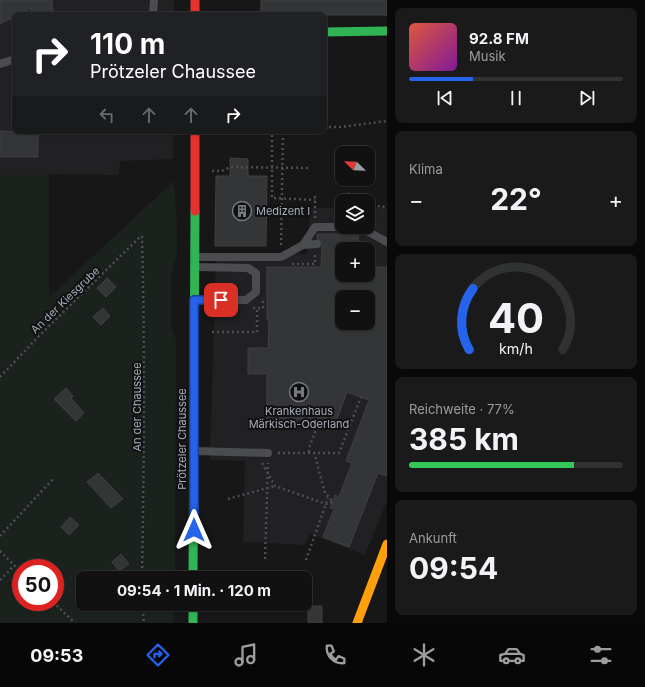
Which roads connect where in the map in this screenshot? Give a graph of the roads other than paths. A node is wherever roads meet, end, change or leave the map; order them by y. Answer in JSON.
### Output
{"nodes":[{"id":1,"x":154,"y":0,"type":"edge"},
{"id":2,"x":195,"y":0,"type":"edge"},
{"id":3,"x":153,"y":12,"type":"edge"},
{"id":4,"x":195,"y":12,"type":"edge"},
{"id":5,"x":387,"y":31,"type":"edge"},
{"id":6,"x":327,"y":32,"type":"edge"},
{"id":7,"x":12,"y":60,"type":"edge"},
{"id":8,"x":0,"y":64,"type":"edge"},
{"id":9,"x":195,"y":134,"type":"edge"},
{"id":10,"x":335,"y":227,"type":"edge"},
{"id":11,"x":373,"y":234,"type":"edge"},
{"id":12,"x":387,"y":242,"type":"edge"},
{"id":13,"x":316,"y":244,"type":"road end"},
{"id":14,"x":303,"y":245,"type":"junction"},
{"id":15,"x":194,"y":257,"type":"junction"},
{"id":16,"x":194,"y":267,"type":"junction"},
{"id":17,"x":194,"y":300,"type":"junction"},
{"id":18,"x":194,"y":451,"type":"junction"},
{"id":19,"x":268,"y":454,"type":"road end"},
{"id":20,"x":387,"y":544,"type":"edge"},
{"id":21,"x":193,"y":571,"type":"edge"},
{"id":22,"x":193,"y":611,"type":"edge"},
{"id":23,"x":193,"y":623,"type":"edge"},
{"id":24,"x":357,"y":623,"type":"edge"}],
"edges":[{"from":1,"to":3,"type":"lane"},
{"from":2,"to":4,"type":"main road"},
{"from":5,"to":6,"type":"main road"},
{"from":7,"to":8,"type":"lane"},
{"from":9,"to":15,"type":"main road","name":"Prötzeler Chaussee"},
{"from":10,"to":14,"type":"lane"},
{"from":11,"to":12,"type":"lane"},
{"from":13,"to":14,"type":"lane"},
{"from":14,"to":15,"type":"lane"},
{"from":15,"to":16,"type":"main road","name":"Prötzeler Chaussee"},
{"from":16,"to":17,"type":"main road","name":"Prötzeler Chaussee"},
{"from":16,"to":17,"type":"lane"},
{"from":17,"to":18,"type":"main road","name":"Prötzeler Chaussee"},
{"from":18,"to":19,"type":"lane"},
{"from":18,"to":21,"type":"main road","name":"Prötzeler Chaussee"},
{"from":20,"to":24,"type":"main road"},
{"from":22,"to":23,"type":"main road"}]}
